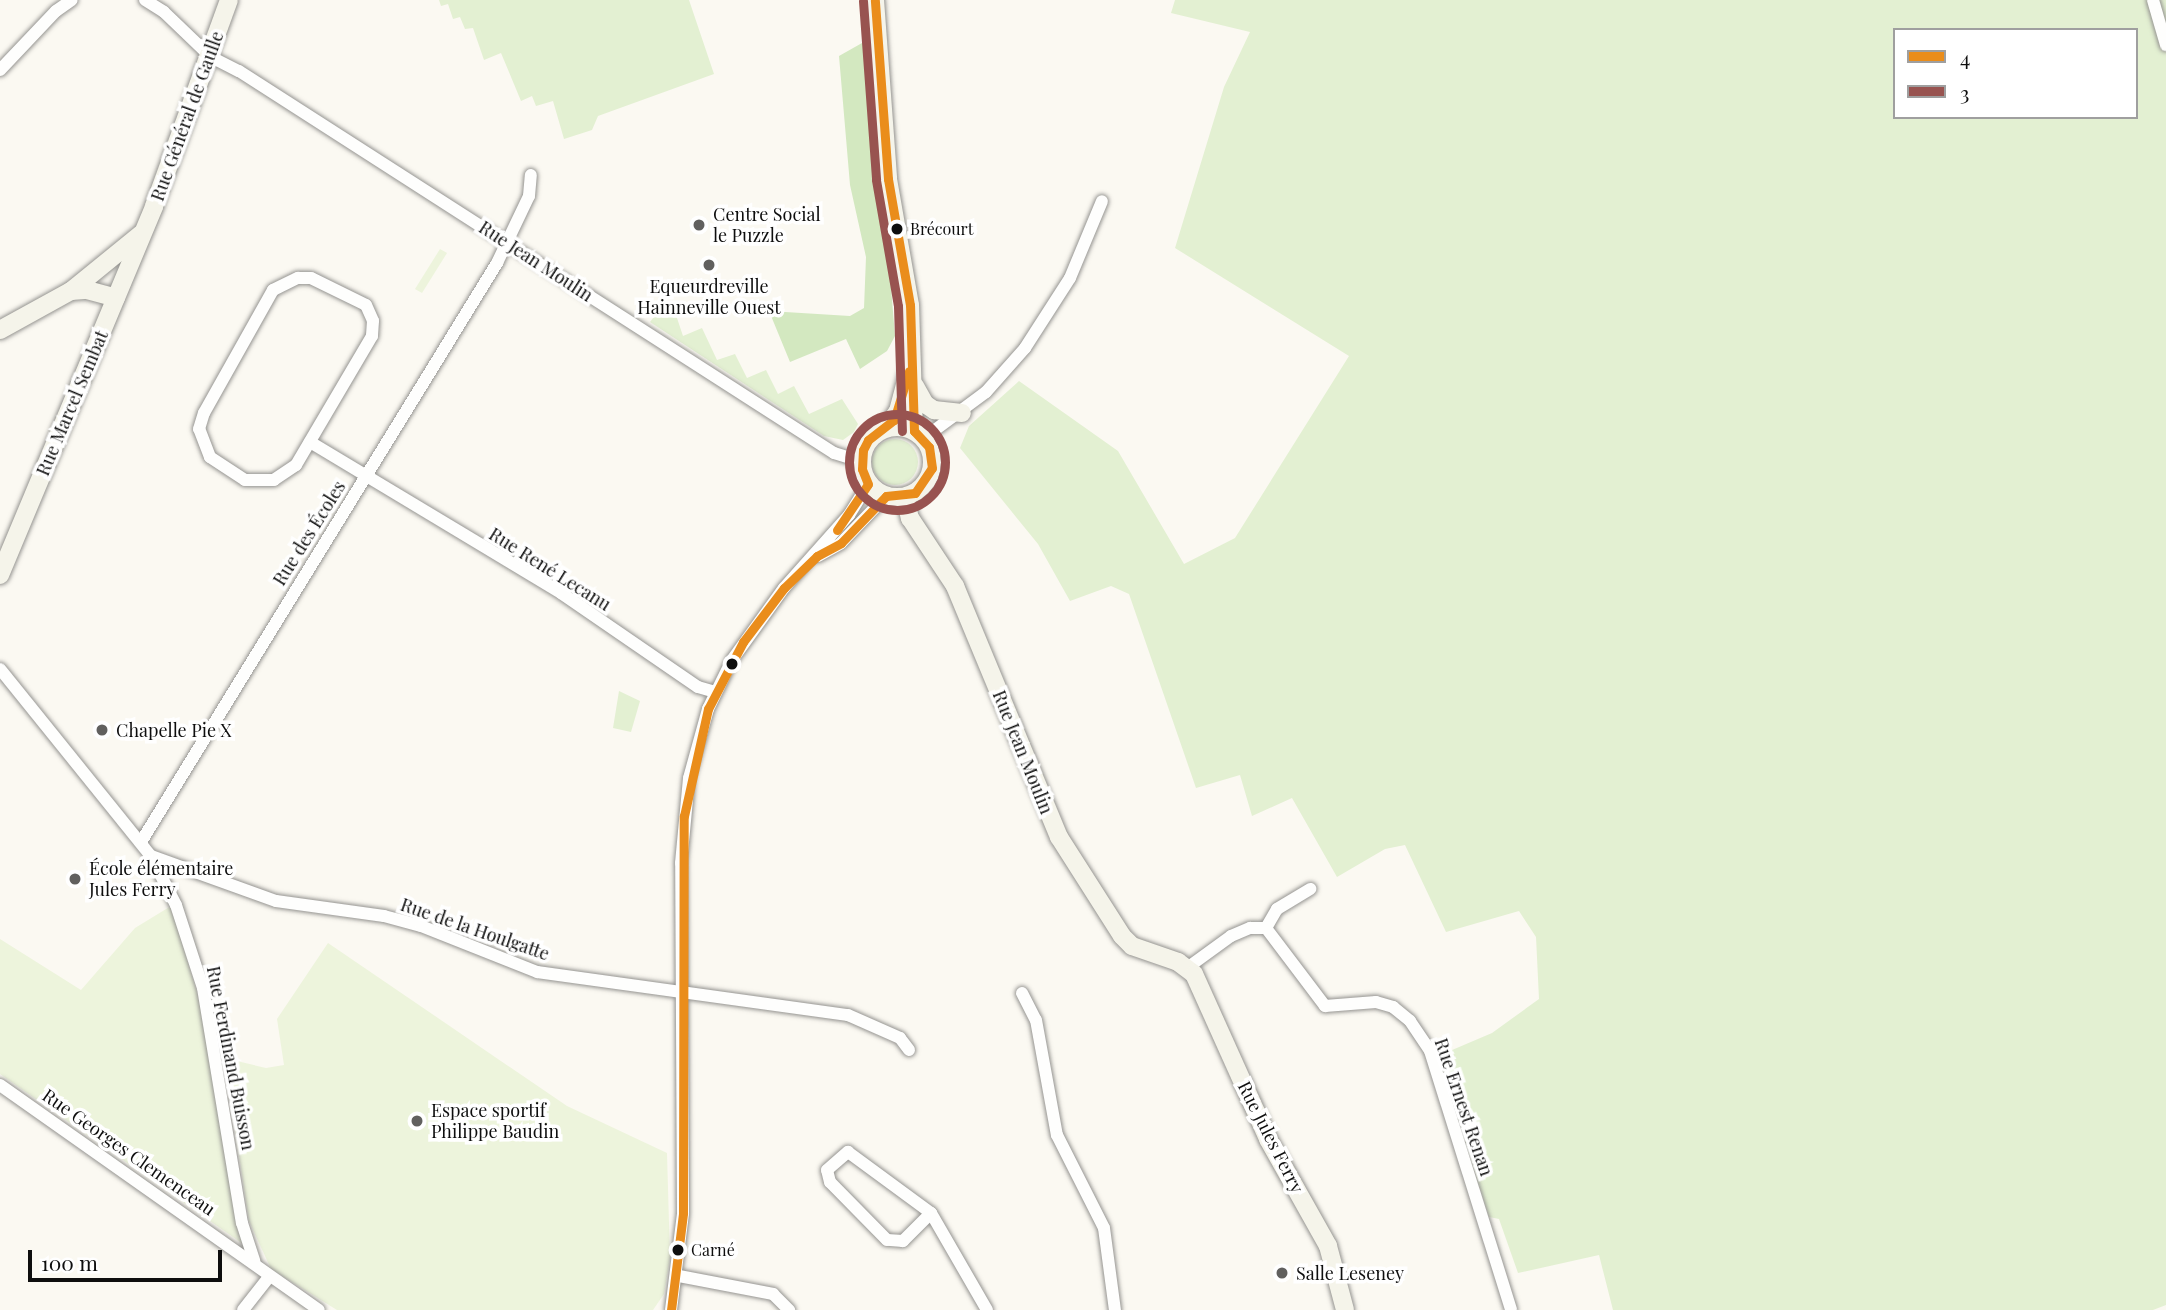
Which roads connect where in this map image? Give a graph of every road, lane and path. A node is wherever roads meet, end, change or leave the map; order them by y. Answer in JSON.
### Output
{"nodes":[{"id":1,"x":72,"y":0,"type":"edge"},
{"id":2,"x":145,"y":0,"type":"edge"},
{"id":3,"x":229,"y":0,"type":"edge"},
{"id":4,"x":875,"y":0,"type":"edge"},
{"id":5,"x":2153,"y":0,"type":"edge"},
{"id":6,"x":2166,"y":45,"type":"edge"},
{"id":7,"x":211,"y":57,"type":"junction"},
{"id":8,"x":1,"y":68,"type":"edge"},
{"id":9,"x":531,"y":175,"type":"dead end"},
{"id":10,"x":1102,"y":201,"type":"dead end"},
{"id":11,"x":143,"y":231,"type":"junction"},
{"id":12,"x":507,"y":242,"type":"junction"},
{"id":13,"x":71,"y":291,"type":"junction"},
{"id":14,"x":116,"y":298,"type":"junction"},
{"id":15,"x":0,"y":330,"type":"edge"},
{"id":16,"x":912,"y":371,"type":"junction"},
{"id":17,"x":962,"y":413,"type":"junction"},
{"id":18,"x":886,"y":428,"type":"junction"},
{"id":19,"x":919,"y":435,"type":"junction"},
{"id":20,"x":310,"y":442,"type":"junction"},
{"id":21,"x":861,"y":461,"type":"junction"},
{"id":22,"x":366,"y":476,"type":"junction"},
{"id":23,"x":869,"y":484,"type":"junction"},
{"id":24,"x":886,"y":496,"type":"junction"},
{"id":25,"x":905,"y":496,"type":"junction"},
{"id":26,"x":817,"y":556,"type":"junction"},
{"id":27,"x":0,"y":575,"type":"edge"},
{"id":28,"x":0,"y":669,"type":"edge"},
{"id":29,"x":715,"y":692,"type":"junction"},
{"id":30,"x":141,"y":842,"type":"junction"},
{"id":31,"x":151,"y":856,"type":"junction"},
{"id":32,"x":1310,"y":889,"type":"dead end"},
{"id":33,"x":1266,"y":928,"type":"junction"},
{"id":34,"x":1187,"y":968,"type":"junction"},
{"id":35,"x":681,"y":992,"type":"junction"},
{"id":36,"x":1023,"y":993,"type":"dead end"},
{"id":37,"x":909,"y":1050,"type":"dead end"},
{"id":38,"x":0,"y":1085,"type":"edge"},
{"id":39,"x":931,"y":1213,"type":"junction"},
{"id":40,"x":254,"y":1261,"type":"junction"},
{"id":41,"x":679,"y":1276,"type":"junction"},
{"id":42,"x":269,"y":1277,"type":"junction"},
{"id":43,"x":243,"y":1310,"type":"edge"},
{"id":44,"x":319,"y":1310,"type":"edge"},
{"id":45,"x":671,"y":1310,"type":"edge"},
{"id":46,"x":789,"y":1310,"type":"edge"},
{"id":47,"x":987,"y":1310,"type":"edge"},
{"id":48,"x":1115,"y":1310,"type":"edge"},
{"id":49,"x":1345,"y":1310,"type":"edge"},
{"id":50,"x":1511,"y":1310,"type":"edge"}],
"edges":[{"from":1,"to":8,"type":"street"},
{"from":2,"to":7,"type":"street","name":"Rue Jean Moulin"},
{"from":3,"to":7,"type":"street","name":"Rue Général de Gaulle"},
{"from":4,"to":16,"type":"street"},
{"from":5,"to":6,"type":"street"},
{"from":7,"to":11,"type":"street","name":"Rue Général de Gaulle"},
{"from":7,"to":12,"type":"street","name":"Rue Jean Moulin"},
{"from":9,"to":12,"type":"street","name":"Rue des Écoles"},
{"from":10,"to":17,"type":"street"},
{"from":11,"to":13,"type":"street"},
{"from":11,"to":14,"type":"street","name":"Rue Marcel Sembat"},
{"from":12,"to":21,"type":"street","name":"Rue Jean Moulin"},
{"from":12,"to":22,"type":"street","name":"Rue des Écoles"},
{"from":13,"to":14,"type":"street"},
{"from":13,"to":15,"type":"street"},
{"from":14,"to":27,"type":"street","name":"Rue Marcel Sembat"},
{"from":16,"to":17,"type":"street"},
{"from":16,"to":18,"type":"street"},
{"from":16,"to":19,"type":"street"},
{"from":17,"to":19,"type":"street"},
{"from":18,"to":19,"type":"street"},
{"from":18,"to":21,"type":"street"},
{"from":19,"to":25,"type":"street"},
{"from":20,"to":20,"type":"street"},
{"from":20,"to":22,"type":"street","name":"Rue René Lecanu"},
{"from":21,"to":23,"type":"street"},
{"from":22,"to":29,"type":"street","name":"Rue René Lecanu"},
{"from":22,"to":30,"type":"street","name":"Rue des Écoles"},
{"from":23,"to":24,"type":"street"},
{"from":23,"to":26,"type":"street"},
{"from":24,"to":25,"type":"street"},
{"from":24,"to":26,"type":"street"},
{"from":25,"to":34,"type":"street","name":"Rue Jean Moulin"},
{"from":26,"to":29,"type":"street"},
{"from":28,"to":30,"type":"street","name":"Rue Ferdinand Buisson"},
{"from":29,"to":35,"type":"street"},
{"from":30,"to":31,"type":"street","name":"Rue Ferdinand Buisson"},
{"from":31,"to":35,"type":"street","name":"Rue de la Houlgatte"},
{"from":31,"to":40,"type":"street","name":"Rue Ferdinand Buisson"},
{"from":32,"to":33,"type":"street"},
{"from":33,"to":34,"type":"street"},
{"from":33,"to":50,"type":"street","name":"Rue Ernest Renan"},
{"from":34,"to":49,"type":"street","name":"Rue Jules Ferry"},
{"from":35,"to":37,"type":"street","name":"Rue de la Houlgatte"},
{"from":35,"to":41,"type":"street"},
{"from":36,"to":48,"type":"street"},
{"from":38,"to":40,"type":"street","name":"Rue Georges Clemenceau"},
{"from":39,"to":39,"type":"street"},
{"from":39,"to":47,"type":"street"},
{"from":40,"to":42,"type":"street","name":"Rue Georges Clemenceau"},
{"from":41,"to":45,"type":"street"},
{"from":41,"to":46,"type":"street"},
{"from":42,"to":43,"type":"street"},
{"from":42,"to":44,"type":"street","name":"Rue Georges Clemenceau"}]}
